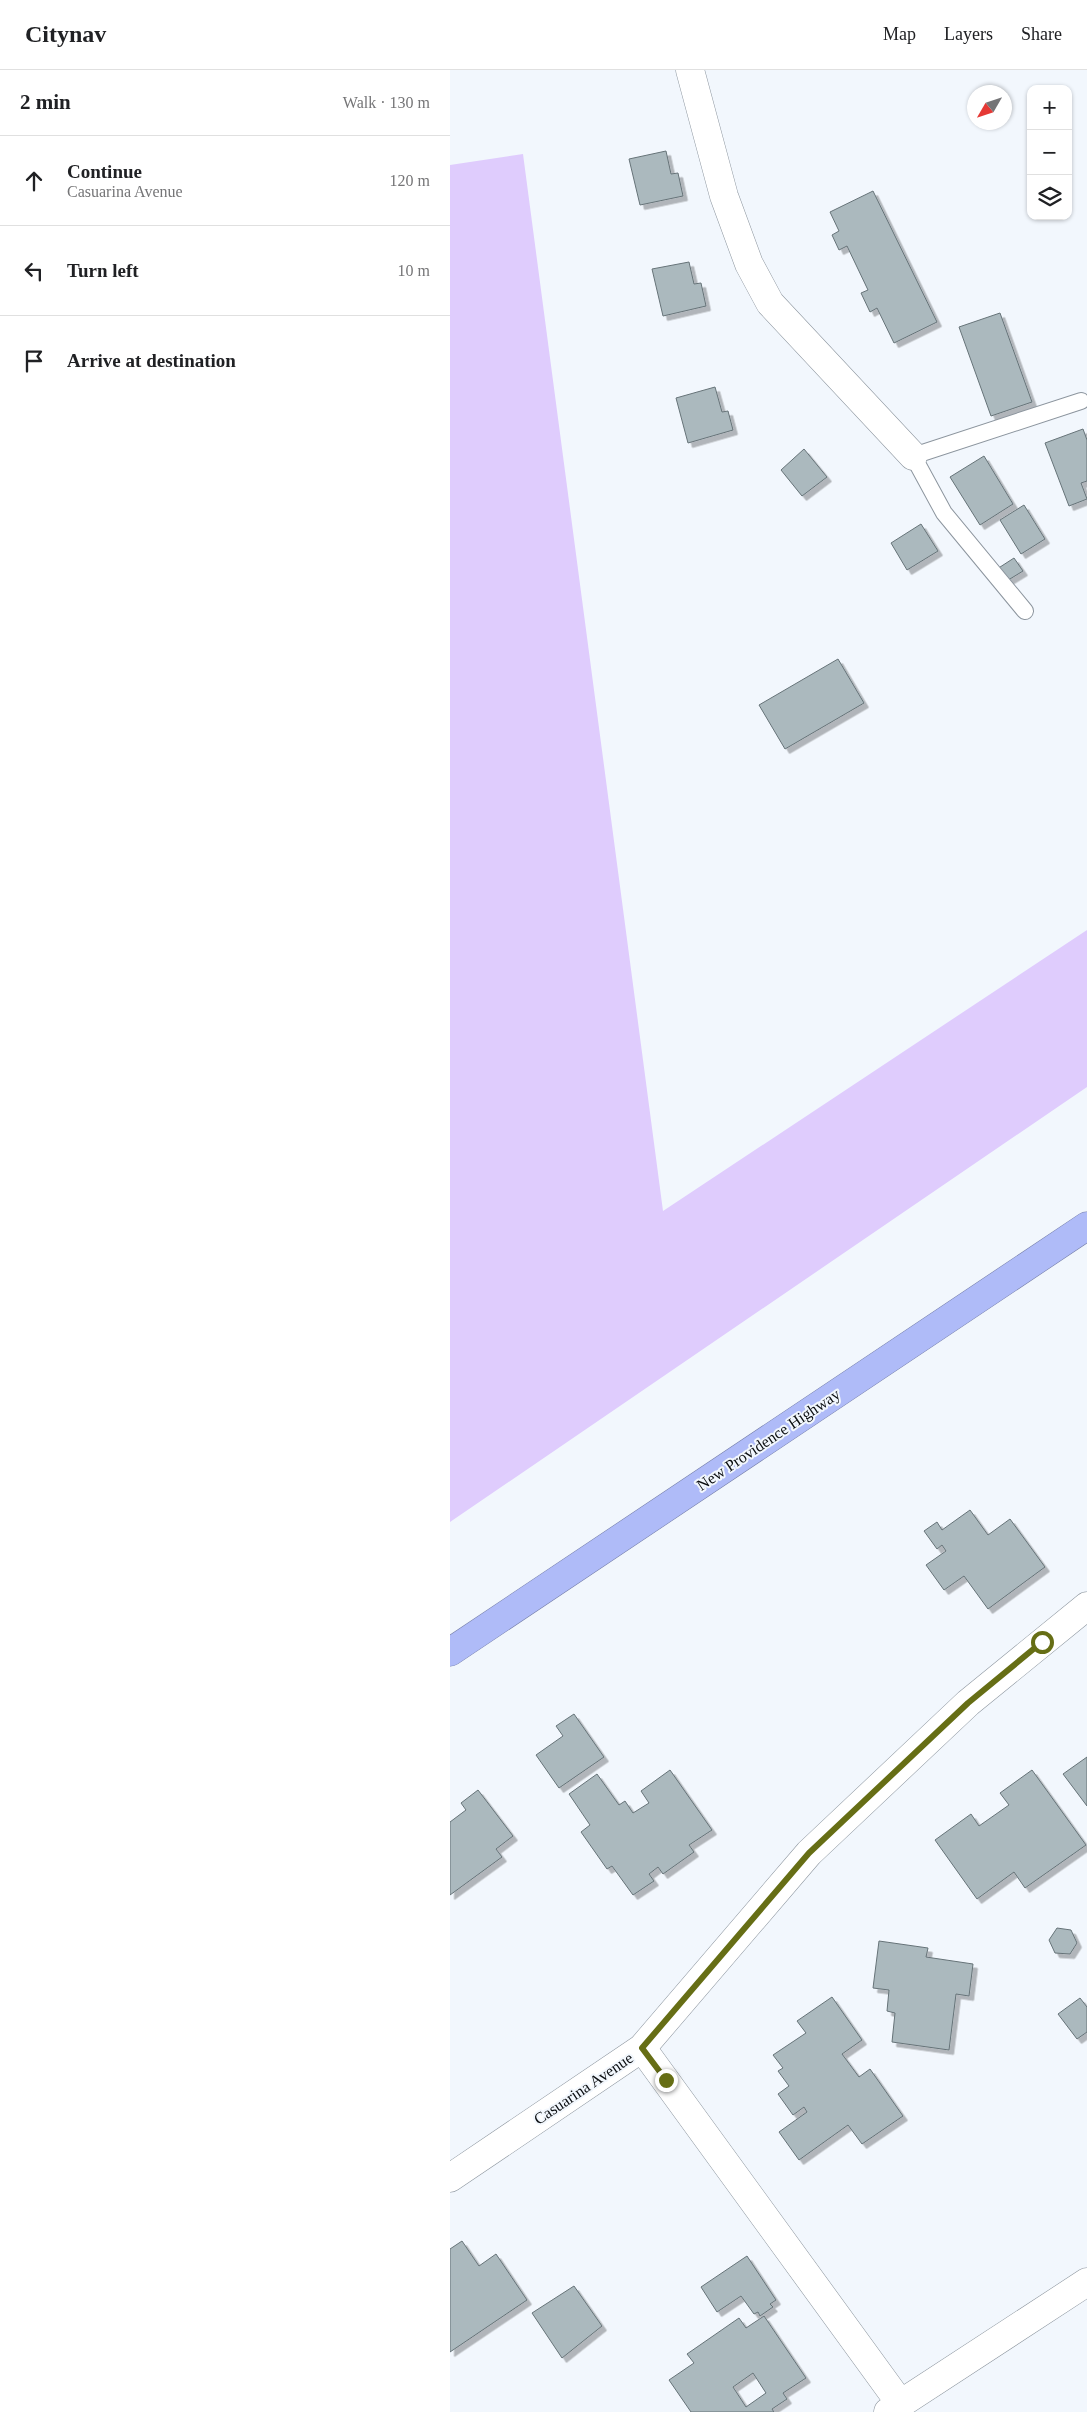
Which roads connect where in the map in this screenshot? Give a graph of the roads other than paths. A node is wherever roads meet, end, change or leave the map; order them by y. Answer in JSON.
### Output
{"nodes":[{"id":1,"x":690,"y":70,"type":"edge"},
{"id":2,"x":1082,"y":401,"type":"dead end"},
{"id":3,"x":913,"y":456,"type":"junction"},
{"id":4,"x":1025,"y":611,"type":"dead end"},
{"id":5,"x":1087,"y":1226,"type":"edge"},
{"id":6,"x":1087,"y":1606,"type":"edge"},
{"id":7,"x":450,"y":1652,"type":"edge"},
{"id":8,"x":642,"y":2048,"type":"junction"},
{"id":9,"x":450,"y":2178,"type":"edge"},
{"id":10,"x":1087,"y":2282,"type":"edge"},
{"id":11,"x":894,"y":2408,"type":"edge"}],
"edges":[{"from":1,"to":3,"type":"street"},
{"from":2,"to":3,"type":"lane"},
{"from":3,"to":4,"type":"lane"},
{"from":5,"to":7,"type":"highway","name":"New Providence Highway"},
{"from":6,"to":8,"type":"street","name":"Casuarina Avenue"},
{"from":8,"to":9,"type":"street","name":"Casuarina Avenue"},
{"from":8,"to":11,"type":"street"},
{"from":10,"to":11,"type":"street"}]}
